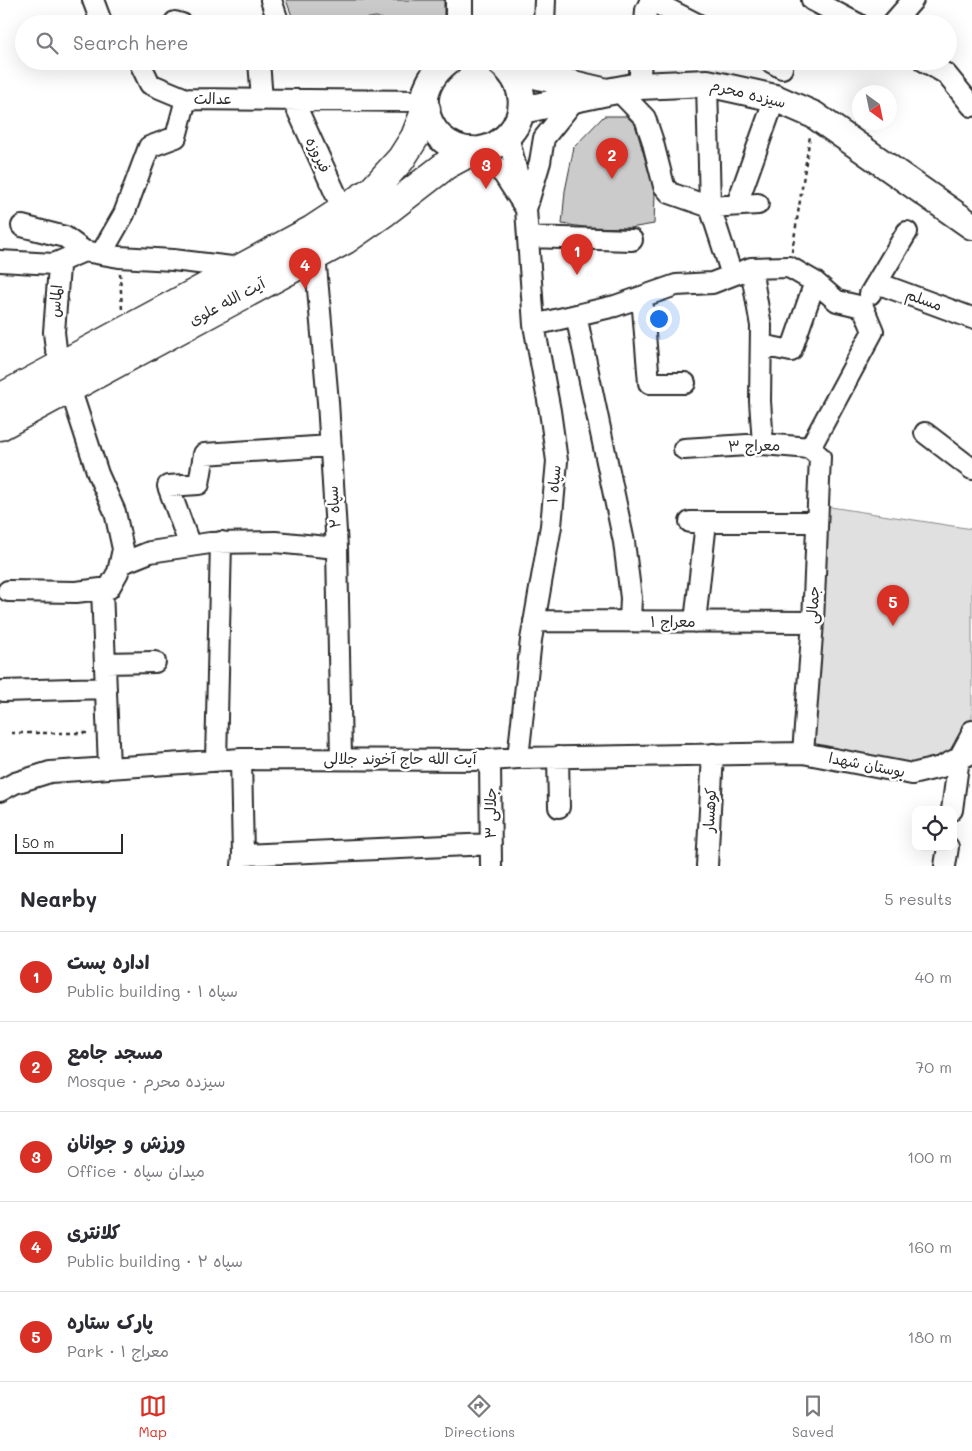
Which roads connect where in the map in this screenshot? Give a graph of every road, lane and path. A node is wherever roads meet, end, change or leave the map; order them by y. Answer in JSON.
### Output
{"nodes":[{"id":1,"x":93,"y":0,"type":"edge"},
{"id":2,"x":270,"y":0,"type":"edge"},
{"id":3,"x":459,"y":0,"type":"edge"},
{"id":4,"x":545,"y":0,"type":"edge"},
{"id":5,"x":651,"y":0,"type":"edge"},
{"id":6,"x":812,"y":0,"type":"edge"},
{"id":7,"x":913,"y":0,"type":"edge"},
{"id":8,"x":99,"y":15,"type":"edge"},
{"id":9,"x":276,"y":15,"type":"edge"},
{"id":10,"x":458,"y":15,"type":"edge"},
{"id":11,"x":544,"y":15,"type":"edge"},
{"id":12,"x":646,"y":15,"type":"edge"},
{"id":13,"x":680,"y":15,"type":"edge"},
{"id":14,"x":841,"y":15,"type":"edge"},
{"id":15,"x":900,"y":15,"type":"edge"},
{"id":16,"x":143,"y":70,"type":"edge"},
{"id":17,"x":260,"y":70,"type":"edge"},
{"id":18,"x":434,"y":70,"type":"edge"},
{"id":19,"x":509,"y":70,"type":"edge"},
{"id":20,"x":548,"y":70,"type":"edge"},
{"id":21,"x":939,"y":70,"type":"edge"},
{"id":22,"x":626,"y":82,"type":"edge"},
{"id":23,"x":707,"y":83,"type":"junction"},
{"id":24,"x":576,"y":98,"type":"junction"},
{"id":25,"x":776,"y":98,"type":"junction"},
{"id":26,"x":186,"y":99,"type":"junction"},
{"id":27,"x":262,"y":100,"type":"junction"},
{"id":28,"x":293,"y":100,"type":"junction"},
{"id":29,"x":425,"y":105,"type":"junction"},
{"id":30,"x":972,"y":106,"type":"edge"},
{"id":31,"x":522,"y":110,"type":"junction"},
{"id":32,"x":814,"y":115,"type":"junction"},
{"id":33,"x":508,"y":136,"type":"junction"},
{"id":34,"x":476,"y":150,"type":"junction"},
{"id":35,"x":737,"y":204,"type":"junction"},
{"id":36,"x":758,"y":204,"type":"dead end"},
{"id":37,"x":710,"y":207,"type":"junction"},
{"id":38,"x":526,"y":209,"type":"junction"},
{"id":39,"x":343,"y":210,"type":"junction"},
{"id":40,"x":22,"y":226,"type":"dead end"},
{"id":41,"x":972,"y":226,"type":"edge"},
{"id":42,"x":907,"y":232,"type":"dead end"},
{"id":43,"x":528,"y":238,"type":"junction"},
{"id":44,"x":632,"y":240,"type":"dead end"},
{"id":45,"x":101,"y":254,"type":"junction"},
{"id":46,"x":314,"y":255,"type":"junction"},
{"id":47,"x":0,"y":261,"type":"edge"},
{"id":48,"x":54,"y":264,"type":"junction"},
{"id":49,"x":789,"y":267,"type":"junction"},
{"id":50,"x":240,"y":268,"type":"junction"},
{"id":51,"x":742,"y":272,"type":"junction"},
{"id":52,"x":815,"y":282,"type":"junction"},
{"id":53,"x":877,"y":283,"type":"junction"},
{"id":54,"x":642,"y":297,"type":"junction"},
{"id":55,"x":863,"y":307,"type":"junction"},
{"id":56,"x":576,"y":315,"type":"junction"},
{"id":57,"x":972,"y":318,"type":"edge"},
{"id":58,"x":534,"y":325,"type":"junction"},
{"id":59,"x":123,"y":331,"type":"junction"},
{"id":60,"x":761,"y":345,"type":"junction"},
{"id":61,"x":66,"y":376,"type":"junction"},
{"id":62,"x":685,"y":383,"type":"dead end"},
{"id":63,"x":0,"y":398,"type":"edge"},
{"id":64,"x":0,"y":426,"type":"edge"},
{"id":65,"x":925,"y":433,"type":"dead end"},
{"id":66,"x":763,"y":444,"type":"junction"},
{"id":67,"x":330,"y":446,"type":"junction"},
{"id":68,"x":684,"y":449,"type":"dead end"},
{"id":69,"x":815,"y":452,"type":"junction"},
{"id":70,"x":972,"y":469,"type":"edge"},
{"id":71,"x":817,"y":522,"type":"junction"},
{"id":72,"x":221,"y":542,"type":"junction"},
{"id":73,"x":190,"y":546,"type":"junction"},
{"id":74,"x":337,"y":548,"type":"junction"},
{"id":75,"x":120,"y":564,"type":"junction"},
{"id":76,"x":102,"y":589,"type":"junction"},
{"id":77,"x":8,"y":591,"type":"dead end"},
{"id":78,"x":534,"y":621,"type":"junction"},
{"id":79,"x":630,"y":621,"type":"junction"},
{"id":80,"x":694,"y":622,"type":"junction"},
{"id":81,"x":813,"y":622,"type":"junction"},
{"id":82,"x":155,"y":662,"type":"dead end"},
{"id":83,"x":105,"y":663,"type":"junction"},
{"id":84,"x":106,"y":688,"type":"junction"},
{"id":85,"x":3,"y":691,"type":"dead end"},
{"id":86,"x":972,"y":731,"type":"edge"},
{"id":87,"x":11,"y":733,"type":"dead end"},
{"id":88,"x":108,"y":733,"type":"junction"},
{"id":89,"x":803,"y":753,"type":"junction"},
{"id":90,"x":713,"y":754,"type":"junction"},
{"id":91,"x":965,"y":756,"type":"edge"},
{"id":92,"x":558,"y":757,"type":"junction"},
{"id":93,"x":341,"y":758,"type":"junction"},
{"id":94,"x":518,"y":758,"type":"junction"},
{"id":95,"x":241,"y":759,"type":"junction"},
{"id":96,"x":490,"y":760,"type":"junction"},
{"id":97,"x":216,"y":761,"type":"junction"},
{"id":98,"x":109,"y":768,"type":"junction"},
{"id":99,"x":0,"y":791,"type":"edge"},
{"id":100,"x":953,"y":806,"type":"edge"},
{"id":101,"x":559,"y":807,"type":"dead end"},
{"id":102,"x":491,"y":844,"type":"junction"},
{"id":103,"x":947,"y":851,"type":"edge"},
{"id":104,"x":243,"y":861,"type":"edge"},
{"id":105,"x":491,"y":866,"type":"edge"},
{"id":106,"x":707,"y":866,"type":"edge"},
{"id":107,"x":945,"y":866,"type":"edge"}],
"edges":[{"from":1,"to":8,"type":"street"},
{"from":2,"to":9,"type":"street"},
{"from":3,"to":10,"type":"main road"},
{"from":4,"to":11,"type":"street"},
{"from":5,"to":12,"type":"street"},
{"from":5,"to":13,"type":"street"},
{"from":6,"to":14,"type":"street"},
{"from":7,"to":15,"type":"street"},
{"from":16,"to":26,"type":"street"},
{"from":17,"to":27,"type":"street"},
{"from":18,"to":29,"type":"main road"},
{"from":19,"to":31,"type":"main road"},
{"from":20,"to":22,"type":"main road"},
{"from":21,"to":30,"type":"street"},
{"from":22,"to":23,"type":"main road","name":"سیزده محرم"},
{"from":22,"to":24,"type":"main road"},
{"from":22,"to":37,"type":"street"},
{"from":23,"to":25,"type":"main road","name":"سیزده محرم"},
{"from":23,"to":37,"type":"street"},
{"from":24,"to":31,"type":"main road"},
{"from":24,"to":38,"type":"street"},
{"from":25,"to":32,"type":"main road","name":"سیزده محرم"},
{"from":25,"to":35,"type":"street"},
{"from":26,"to":27,"type":"street","name":"عدالت"},
{"from":26,"to":45,"type":"street","name":"عدالت"},
{"from":27,"to":28,"type":"street","name":"عدالت"},
{"from":28,"to":29,"type":"street","name":"عدالت"},
{"from":28,"to":39,"type":"street","name":"فیروزه"},
{"from":29,"to":34,"type":"main road"},
{"from":29,"to":39,"type":"highway","name":"آیت الله علوی"},
{"from":31,"to":33,"type":"main road"},
{"from":32,"to":41,"type":"main road","name":"سیزده محرم"},
{"from":32,"to":49,"type":"path"},
{"from":33,"to":34,"type":"main road"},
{"from":33,"to":38,"type":"street"},
{"from":34,"to":38,"type":"street"},
{"from":34,"to":46,"type":"highway","name":"آیت الله علوی"},
{"from":35,"to":36,"type":"street"},
{"from":35,"to":37,"type":"street"},
{"from":37,"to":51,"type":"street"},
{"from":38,"to":43,"type":"street","name":"سپاه ۱"},
{"from":39,"to":50,"type":"highway","name":"آیت الله علوی"},
{"from":40,"to":45,"type":"street"},
{"from":42,"to":53,"type":"street"},
{"from":43,"to":44,"type":"street"},
{"from":43,"to":58,"type":"street","name":"سپاه ۱"},
{"from":45,"to":48,"type":"street"},
{"from":45,"to":50,"type":"street"},
{"from":45,"to":59,"type":"path"},
{"from":46,"to":61,"type":"highway","name":"آیت الله علوی"},
{"from":46,"to":67,"type":"street","name":"سپاه ۲"},
{"from":47,"to":48,"type":"street","name":"الماس"},
{"from":48,"to":61,"type":"street","name":"الماس"},
{"from":49,"to":51,"type":"street"},
{"from":49,"to":52,"type":"street"},
{"from":50,"to":59,"type":"highway","name":"آیت الله علوی"},
{"from":51,"to":54,"type":"street"},
{"from":51,"to":60,"type":"street"},
{"from":52,"to":55,"type":"street"},
{"from":52,"to":60,"type":"street"},
{"from":53,"to":55,"type":"street"},
{"from":53,"to":57,"type":"street","name":"مسلم"},
{"from":54,"to":56,"type":"street"},
{"from":54,"to":62,"type":"street"},
{"from":55,"to":69,"type":"street"},
{"from":56,"to":58,"type":"street"},
{"from":56,"to":79,"type":"street"},
{"from":58,"to":78,"type":"street","name":"سپاه ۱"},
{"from":59,"to":61,"type":"highway","name":"آیت الله علوی"},
{"from":60,"to":66,"type":"street"},
{"from":61,"to":63,"type":"highway","name":"آیت الله علوی"},
{"from":61,"to":64,"type":"highway","name":"آیت الله علوی"},
{"from":61,"to":75,"type":"street"},
{"from":65,"to":70,"type":"street"},
{"from":66,"to":68,"type":"street","name":"معراج ۳"},
{"from":66,"to":69,"type":"street","name":"معراج ۳"},
{"from":67,"to":73,"type":"street"},
{"from":67,"to":74,"type":"street","name":"سپاه ۲"},
{"from":69,"to":71,"type":"street","name":"جمالی"},
{"from":71,"to":80,"type":"street"},
{"from":71,"to":81,"type":"street","name":"جمالی"},
{"from":72,"to":73,"type":"street"},
{"from":72,"to":74,"type":"street"},
{"from":72,"to":97,"type":"street"},
{"from":73,"to":75,"type":"street"},
{"from":74,"to":93,"type":"street","name":"سپاه ۲"},
{"from":75,"to":76,"type":"street"},
{"from":76,"to":77,"type":"street"},
{"from":76,"to":83,"type":"street"},
{"from":78,"to":79,"type":"street","name":"معراج ۱"},
{"from":78,"to":94,"type":"street","name":"سپاه ۱"},
{"from":79,"to":80,"type":"street","name":"معراج ۱"},
{"from":80,"to":81,"type":"street","name":"معراج ۱"},
{"from":81,"to":89,"type":"street","name":"جمالی"},
{"from":82,"to":83,"type":"street"},
{"from":83,"to":84,"type":"street"},
{"from":84,"to":85,"type":"street"},
{"from":84,"to":88,"type":"street"},
{"from":86,"to":91,"type":"street"},
{"from":87,"to":88,"type":"path"},
{"from":88,"to":98,"type":"street"},
{"from":89,"to":90,"type":"street","name":"آیت الله حاج آخوند جلالی"},
{"from":89,"to":91,"type":"street","name":"بوستان شهدا"},
{"from":90,"to":92,"type":"street","name":"آیت الله حاج آخوند جلالی"},
{"from":90,"to":106,"type":"street","name":"کوهسار"},
{"from":91,"to":100,"type":"street"},
{"from":92,"to":94,"type":"street","name":"آیت الله حاج آخوند جلالی"},
{"from":92,"to":101,"type":"street"},
{"from":93,"to":95,"type":"street","name":"آیت الله حاج آخوند جلالی"},
{"from":93,"to":96,"type":"street","name":"آیت الله حاج آخوند جلالی"},
{"from":94,"to":96,"type":"street","name":"آیت الله حاج آخوند جلالی"},
{"from":95,"to":97,"type":"street","name":"آیت الله حاج آخوند جلالی"},
{"from":95,"to":104,"type":"street"},
{"from":96,"to":102,"type":"street","name":"جلالی ۳"},
{"from":97,"to":98,"type":"street","name":"آیت الله حاج آخوند جلالی"},
{"from":98,"to":99,"type":"street","name":"آیت الله حاج آخوند جلالی"},
{"from":102,"to":104,"type":"street"},
{"from":102,"to":105,"type":"street","name":"جلالی ۳"},
{"from":103,"to":107,"type":"street"}]}
